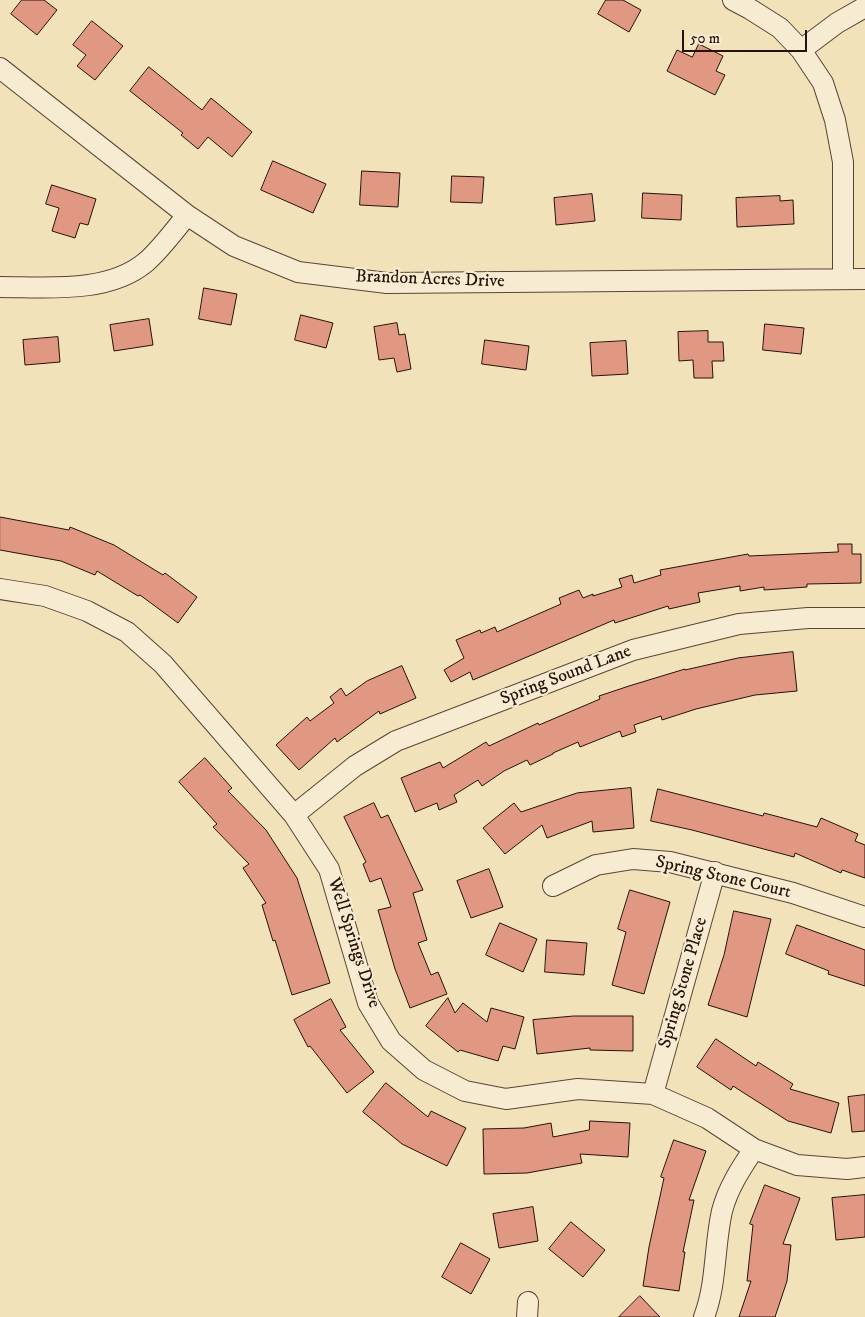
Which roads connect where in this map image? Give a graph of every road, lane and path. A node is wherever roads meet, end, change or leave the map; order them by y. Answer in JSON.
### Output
{"nodes":[{"id":1,"x":733,"y":0,"type":"edge"},
{"id":2,"x":865,"y":8,"type":"edge"},
{"id":3,"x":801,"y":50,"type":"junction"},
{"id":4,"x":0,"y":68,"type":"edge"},
{"id":5,"x":187,"y":215,"type":"junction"},
{"id":6,"x":865,"y":279,"type":"edge"},
{"id":7,"x":843,"y":280,"type":"junction"},
{"id":8,"x":0,"y":287,"type":"edge"},
{"id":9,"x":0,"y":589,"type":"edge"},
{"id":10,"x":865,"y":618,"type":"edge"},
{"id":11,"x":294,"y":815,"type":"junction"},
{"id":12,"x":715,"y":872,"type":"junction"},
{"id":13,"x":553,"y":886,"type":"dead end"},
{"id":14,"x":865,"y":917,"type":"edge"},
{"id":15,"x":653,"y":1094,"type":"junction"},
{"id":16,"x":754,"y":1149,"type":"junction"},
{"id":17,"x":865,"y":1167,"type":"edge"},
{"id":18,"x":704,"y":1317,"type":"edge"}],
"edges":[{"from":1,"to":3,"type":"street"},
{"from":2,"to":3,"type":"street"},
{"from":3,"to":7,"type":"street"},
{"from":4,"to":5,"type":"street","name":"Brandon Acres Drive"},
{"from":5,"to":7,"type":"street","name":"Brandon Acres Drive"},
{"from":5,"to":8,"type":"street"},
{"from":6,"to":7,"type":"street","name":"Brandon Acres Drive"},
{"from":9,"to":11,"type":"street","name":"Well Springs Drive"},
{"from":10,"to":11,"type":"street","name":"Spring Sound Lane"},
{"from":11,"to":15,"type":"street","name":"Well Springs Drive"},
{"from":12,"to":13,"type":"street","name":"Spring Stone Court"},
{"from":12,"to":14,"type":"street","name":"Spring Stone Court"},
{"from":12,"to":15,"type":"street","name":"Spring Stone Place"},
{"from":15,"to":16,"type":"street","name":"Well Springs Drive"},
{"from":16,"to":17,"type":"street","name":"Well Springs Drive"},
{"from":16,"to":18,"type":"street"}]}
